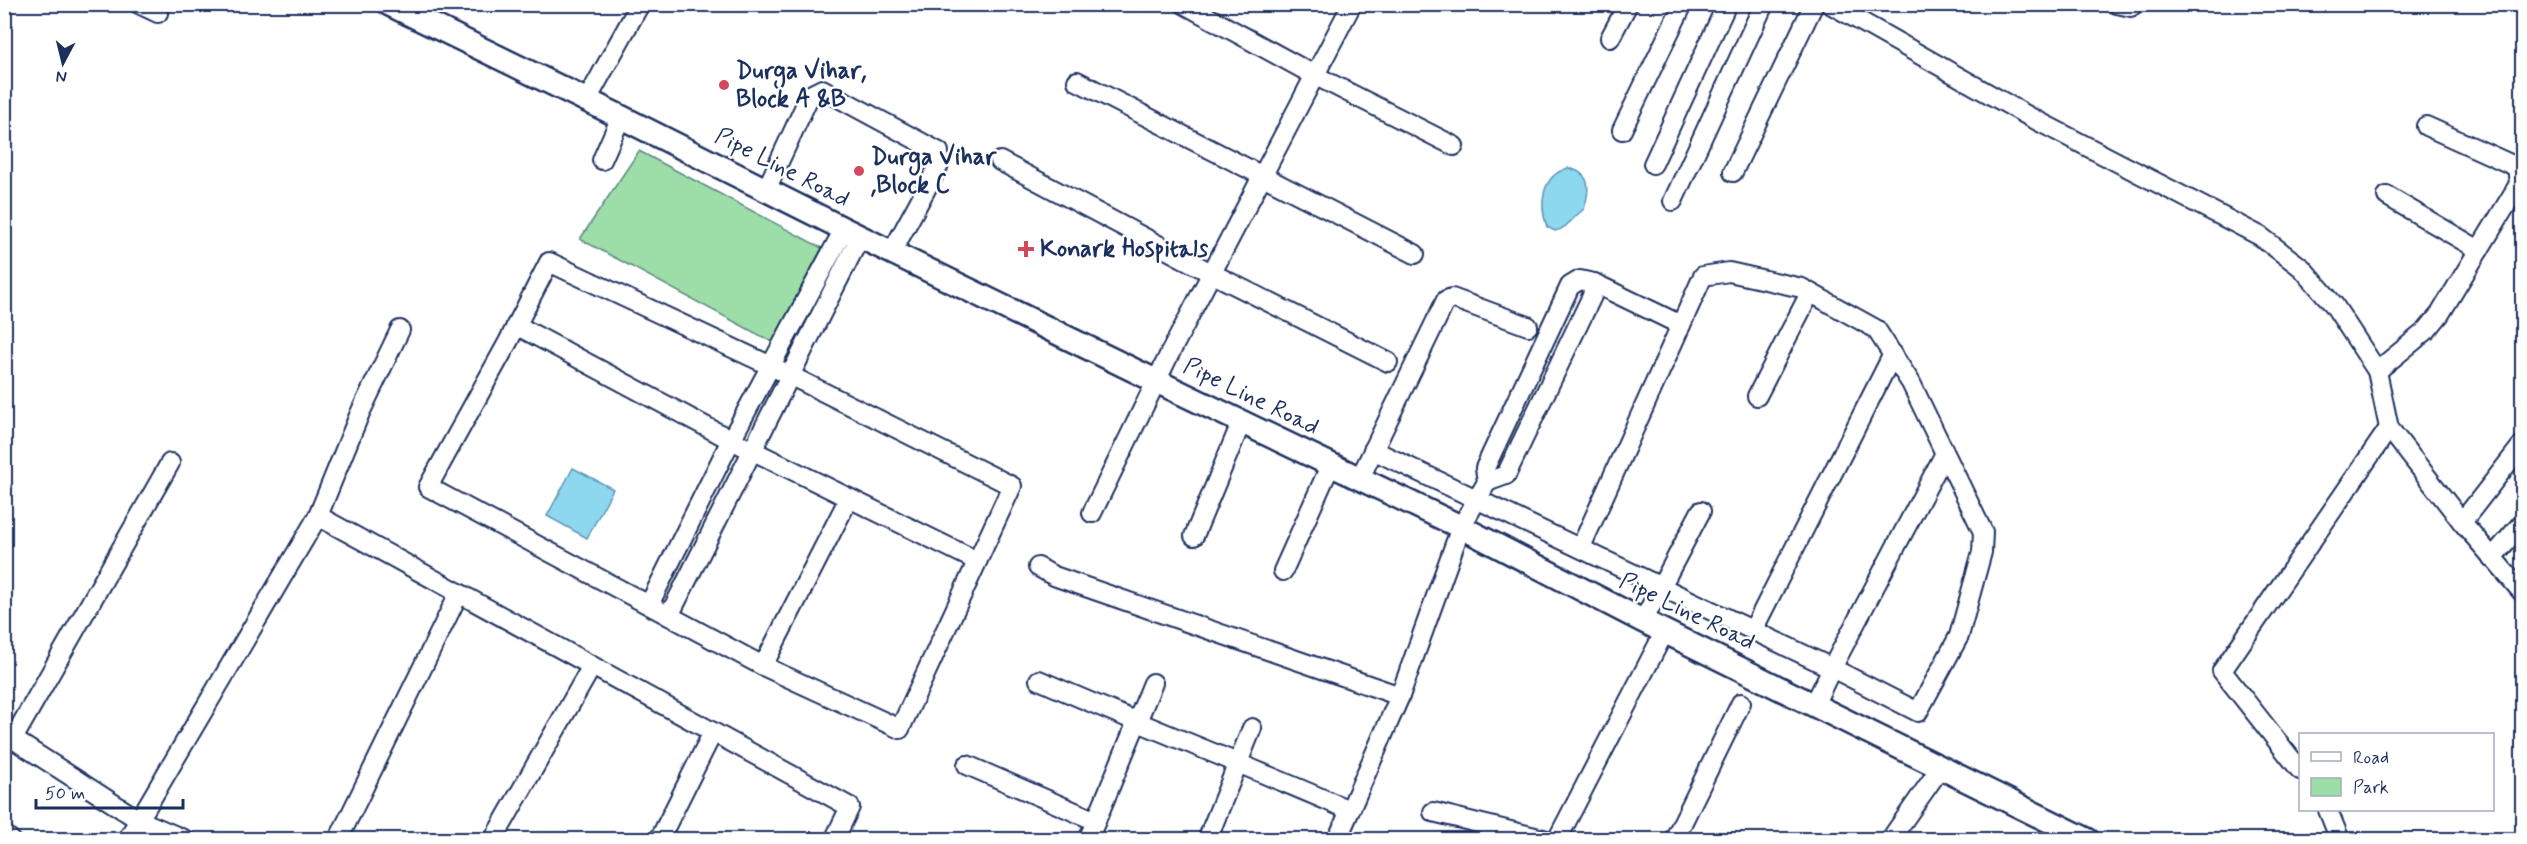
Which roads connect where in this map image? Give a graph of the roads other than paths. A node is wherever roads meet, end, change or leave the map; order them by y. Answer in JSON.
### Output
{"nodes":[{"id":1,"x":139,"y":4,"type":"edge"},
{"id":2,"x":389,"y":4,"type":"edge"},
{"id":3,"x":640,"y":4,"type":"edge"},
{"id":4,"x":1184,"y":4,"type":"edge"},
{"id":5,"x":1352,"y":4,"type":"edge"},
{"id":6,"x":1628,"y":4,"type":"edge"},
{"id":7,"x":1683,"y":4,"type":"edge"},
{"id":8,"x":1727,"y":4,"type":"edge"},
{"id":9,"x":1764,"y":4,"type":"edge"},
{"id":10,"x":1814,"y":4,"type":"edge"},
{"id":11,"x":1830,"y":4,"type":"edge"},
{"id":12,"x":2117,"y":4,"type":"edge"},
{"id":13,"x":2134,"y":4,"type":"edge"},
{"id":14,"x":159,"y":13,"type":"dead end"},
{"id":15,"x":1610,"y":38,"type":"dead end"},
{"id":16,"x":1314,"y":75,"type":"junction"},
{"id":17,"x":1077,"y":81,"type":"dead end"},
{"id":18,"x":587,"y":100,"type":"junction"},
{"id":19,"x":621,"y":117,"type":"junction"},
{"id":20,"x":2426,"y":126,"type":"dead end"},
{"id":21,"x":1622,"y":130,"type":"dead end"},
{"id":22,"x":1454,"y":146,"type":"dead end"},
{"id":23,"x":602,"y":160,"type":"dead end"},
{"id":24,"x":1000,"y":162,"type":"dead end"},
{"id":25,"x":1653,"y":164,"type":"dead end"},
{"id":26,"x":1732,"y":172,"type":"dead end"},
{"id":27,"x":1262,"y":174,"type":"junction"},
{"id":28,"x":766,"y":190,"type":"junction"},
{"id":29,"x":2387,"y":196,"type":"dead end"},
{"id":30,"x":1673,"y":201,"type":"dead end"},
{"id":31,"x":852,"y":233,"type":"junction"},
{"id":32,"x":2479,"y":250,"type":"junction"},
{"id":33,"x":892,"y":252,"type":"junction"},
{"id":34,"x":1415,"y":254,"type":"dead end"},
{"id":35,"x":1211,"y":273,"type":"junction"},
{"id":36,"x":1810,"y":293,"type":"junction"},
{"id":37,"x":516,"y":324,"type":"junction"},
{"id":38,"x":1681,"y":325,"type":"junction"},
{"id":39,"x":1528,"y":326,"type":"dead end"},
{"id":40,"x":400,"y":330,"type":"dead end"},
{"id":41,"x":1893,"y":354,"type":"junction"},
{"id":42,"x":1388,"y":362,"type":"dead end"},
{"id":43,"x":771,"y":366,"type":"junction"},
{"id":44,"x":2377,"y":371,"type":"junction"},
{"id":45,"x":790,"y":375,"type":"junction"},
{"id":46,"x":1156,"y":381,"type":"junction"},
{"id":47,"x":1757,"y":396,"type":"dead end"},
{"id":48,"x":1241,"y":423,"type":"junction"},
{"id":49,"x":2389,"y":428,"type":"junction"},
{"id":50,"x":731,"y":440,"type":"junction"},
{"id":51,"x":2523,"y":444,"type":"edge"},
{"id":52,"x":752,"y":450,"type":"junction"},
{"id":53,"x":1373,"y":450,"type":"junction"},
{"id":54,"x":1944,"y":455,"type":"junction"},
{"id":55,"x":170,"y":463,"type":"dead end"},
{"id":56,"x":1330,"y":465,"type":"junction"},
{"id":57,"x":1359,"y":480,"type":"junction"},
{"id":58,"x":849,"y":498,"type":"junction"},
{"id":59,"x":1476,"y":501,"type":"junction"},
{"id":60,"x":1701,"y":511,"type":"dead end"},
{"id":61,"x":1092,"y":513,"type":"dead end"},
{"id":62,"x":318,"y":516,"type":"junction"},
{"id":63,"x":2462,"y":522,"type":"junction"},
{"id":64,"x":2523,"y":524,"type":"edge"},
{"id":65,"x":1461,"y":527,"type":"junction"},
{"id":66,"x":1194,"y":536,"type":"dead end"},
{"id":67,"x":1581,"y":547,"type":"junction"},
{"id":68,"x":2492,"y":558,"type":"junction"},
{"id":69,"x":977,"y":561,"type":"junction"},
{"id":70,"x":1038,"y":567,"type":"dead end"},
{"id":71,"x":1283,"y":571,"type":"dead end"},
{"id":72,"x":1661,"y":586,"type":"junction"},
{"id":73,"x":2523,"y":592,"type":"edge"},
{"id":74,"x":459,"y":593,"type":"junction"},
{"id":75,"x":649,"y":605,"type":"junction"},
{"id":76,"x":669,"y":616,"type":"junction"},
{"id":77,"x":1643,"y":621,"type":"junction"},
{"id":78,"x":1753,"y":630,"type":"junction"},
{"id":79,"x":1665,"y":631,"type":"junction"},
{"id":80,"x":592,"y":666,"type":"junction"},
{"id":81,"x":762,"y":666,"type":"junction"},
{"id":82,"x":1832,"y":668,"type":"junction"},
{"id":83,"x":1039,"y":680,"type":"dead end"},
{"id":84,"x":1153,"y":684,"type":"dead end"},
{"id":85,"x":1400,"y":696,"type":"junction"},
{"id":86,"x":1741,"y":703,"type":"dead end"},
{"id":87,"x":1814,"y":705,"type":"junction"},
{"id":88,"x":1136,"y":722,"type":"junction"},
{"id":89,"x":1252,"y":728,"type":"dead end"},
{"id":90,"x":713,"y":732,"type":"junction"},
{"id":91,"x":1239,"y":762,"type":"junction"},
{"id":92,"x":967,"y":765,"type":"dead end"},
{"id":93,"x":1941,"y":767,"type":"junction"},
{"id":94,"x":2299,"y":767,"type":"edge"},
{"id":95,"x":1349,"y":810,"type":"junction"},
{"id":96,"x":2328,"y":811,"type":"edge"},
{"id":97,"x":1433,"y":812,"type":"dead end"},
{"id":98,"x":139,"y":820,"type":"junction"},
{"id":99,"x":1095,"y":821,"type":"junction"},
{"id":100,"x":4,"y":834,"type":"edge"},
{"id":101,"x":11,"y":840,"type":"edge"},
{"id":102,"x":127,"y":840,"type":"edge"},
{"id":103,"x":186,"y":840,"type":"edge"},
{"id":104,"x":338,"y":840,"type":"edge"},
{"id":105,"x":493,"y":840,"type":"edge"},
{"id":106,"x":659,"y":840,"type":"edge"},
{"id":107,"x":834,"y":840,"type":"edge"},
{"id":108,"x":1088,"y":840,"type":"edge"},
{"id":109,"x":1207,"y":840,"type":"edge"},
{"id":110,"x":1336,"y":840,"type":"edge"},
{"id":111,"x":1547,"y":840,"type":"edge"},
{"id":112,"x":1557,"y":840,"type":"edge"},
{"id":113,"x":1674,"y":840,"type":"edge"},
{"id":114,"x":1890,"y":840,"type":"edge"},
{"id":115,"x":2088,"y":840,"type":"edge"},
{"id":116,"x":2340,"y":840,"type":"edge"}],
"edges":[{"from":1,"to":14,"type":"street"},
{"from":2,"to":18,"type":"street","name":"Pipe Line Road"},
{"from":3,"to":18,"type":"street"},
{"from":4,"to":16,"type":"street"},
{"from":5,"to":16,"type":"street"},
{"from":6,"to":15,"type":"street"},
{"from":7,"to":21,"type":"street"},
{"from":8,"to":25,"type":"street"},
{"from":9,"to":30,"type":"street"},
{"from":10,"to":26,"type":"street"},
{"from":11,"to":44,"type":"street"},
{"from":12,"to":13,"type":"street"},
{"from":16,"to":22,"type":"street"},
{"from":16,"to":27,"type":"street"},
{"from":17,"to":27,"type":"street"},
{"from":18,"to":19,"type":"street","name":"Pipe Line Road"},
{"from":19,"to":23,"type":"street"},
{"from":19,"to":28,"type":"street","name":"Pipe Line Road"},
{"from":20,"to":32,"type":"street"},
{"from":24,"to":35,"type":"street"},
{"from":27,"to":34,"type":"street"},
{"from":27,"to":35,"type":"street"},
{"from":28,"to":31,"type":"street","name":"Pipe Line Road"},
{"from":28,"to":33,"type":"street"},
{"from":29,"to":32,"type":"street"},
{"from":31,"to":33,"type":"street","name":"Pipe Line Road"},
{"from":31,"to":43,"type":"street"},
{"from":31,"to":45,"type":"street"},
{"from":32,"to":44,"type":"street"},
{"from":33,"to":46,"type":"street","name":"Pipe Line Road"},
{"from":35,"to":42,"type":"street"},
{"from":35,"to":46,"type":"street"},
{"from":36,"to":38,"type":"street"},
{"from":36,"to":41,"type":"street"},
{"from":36,"to":47,"type":"street"},
{"from":37,"to":43,"type":"street"},
{"from":37,"to":50,"type":"street"},
{"from":37,"to":75,"type":"street"},
{"from":38,"to":59,"type":"street"},
{"from":38,"to":67,"type":"street"},
{"from":39,"to":53,"type":"street"},
{"from":40,"to":62,"type":"street"},
{"from":41,"to":54,"type":"street"},
{"from":41,"to":78,"type":"street"},
{"from":43,"to":45,"type":"street"},
{"from":43,"to":50,"type":"street"},
{"from":44,"to":49,"type":"street"},
{"from":45,"to":52,"type":"street"},
{"from":45,"to":69,"type":"street"},
{"from":46,"to":48,"type":"street","name":"Pipe Line Road"},
{"from":46,"to":61,"type":"street"},
{"from":48,"to":56,"type":"street","name":"Pipe Line Road"},
{"from":48,"to":66,"type":"street"},
{"from":49,"to":63,"type":"street"},
{"from":49,"to":94,"type":"street"},
{"from":50,"to":52,"type":"street"},
{"from":50,"to":75,"type":"street"},
{"from":51,"to":63,"type":"street"},
{"from":52,"to":58,"type":"street"},
{"from":52,"to":76,"type":"street"},
{"from":53,"to":57,"type":"street"},
{"from":53,"to":59,"type":"street"},
{"from":54,"to":82,"type":"street"},
{"from":54,"to":82,"type":"street"},
{"from":55,"to":98,"type":"street"},
{"from":56,"to":57,"type":"street","name":"Pipe Line Road"},
{"from":56,"to":71,"type":"street"},
{"from":57,"to":65,"type":"street","name":"Pipe Line Road"},
{"from":58,"to":69,"type":"street"},
{"from":58,"to":81,"type":"street"},
{"from":59,"to":65,"type":"street"},
{"from":59,"to":67,"type":"street"},
{"from":60,"to":72,"type":"street"},
{"from":62,"to":74,"type":"street"},
{"from":62,"to":98,"type":"street"},
{"from":63,"to":68,"type":"street"},
{"from":64,"to":68,"type":"street"},
{"from":65,"to":77,"type":"street","name":"Pipe Line Road"},
{"from":65,"to":85,"type":"street"},
{"from":67,"to":72,"type":"street"},
{"from":68,"to":73,"type":"street"},
{"from":69,"to":81,"type":"street"},
{"from":70,"to":85,"type":"street"},
{"from":72,"to":77,"type":"street"},
{"from":72,"to":78,"type":"street"},
{"from":74,"to":80,"type":"street"},
{"from":74,"to":104,"type":"street"},
{"from":75,"to":76,"type":"street"},
{"from":76,"to":81,"type":"street"},
{"from":77,"to":79,"type":"street","name":"Pipe Line Road"},
{"from":78,"to":82,"type":"street"},
{"from":79,"to":87,"type":"street","name":"Pipe Line Road"},
{"from":79,"to":112,"type":"street"},
{"from":80,"to":90,"type":"street"},
{"from":80,"to":105,"type":"street"},
{"from":82,"to":87,"type":"street"},
{"from":83,"to":88,"type":"street"},
{"from":84,"to":88,"type":"street"},
{"from":85,"to":95,"type":"street"},
{"from":86,"to":113,"type":"street"},
{"from":87,"to":93,"type":"street","name":"Pipe Line Road"},
{"from":88,"to":91,"type":"street"},
{"from":88,"to":99,"type":"street"},
{"from":89,"to":91,"type":"street"},
{"from":90,"to":106,"type":"street"},
{"from":90,"to":107,"type":"street"},
{"from":91,"to":95,"type":"street"},
{"from":91,"to":109,"type":"street"},
{"from":92,"to":99,"type":"street"},
{"from":93,"to":114,"type":"street"},
{"from":93,"to":115,"type":"street","name":"Pipe Line Road"},
{"from":95,"to":110,"type":"street"},
{"from":96,"to":116,"type":"street"},
{"from":97,"to":111,"type":"street"},
{"from":98,"to":102,"type":"street"},
{"from":98,"to":103,"type":"street"},
{"from":99,"to":108,"type":"street"},
{"from":100,"to":101,"type":"street"}]}
